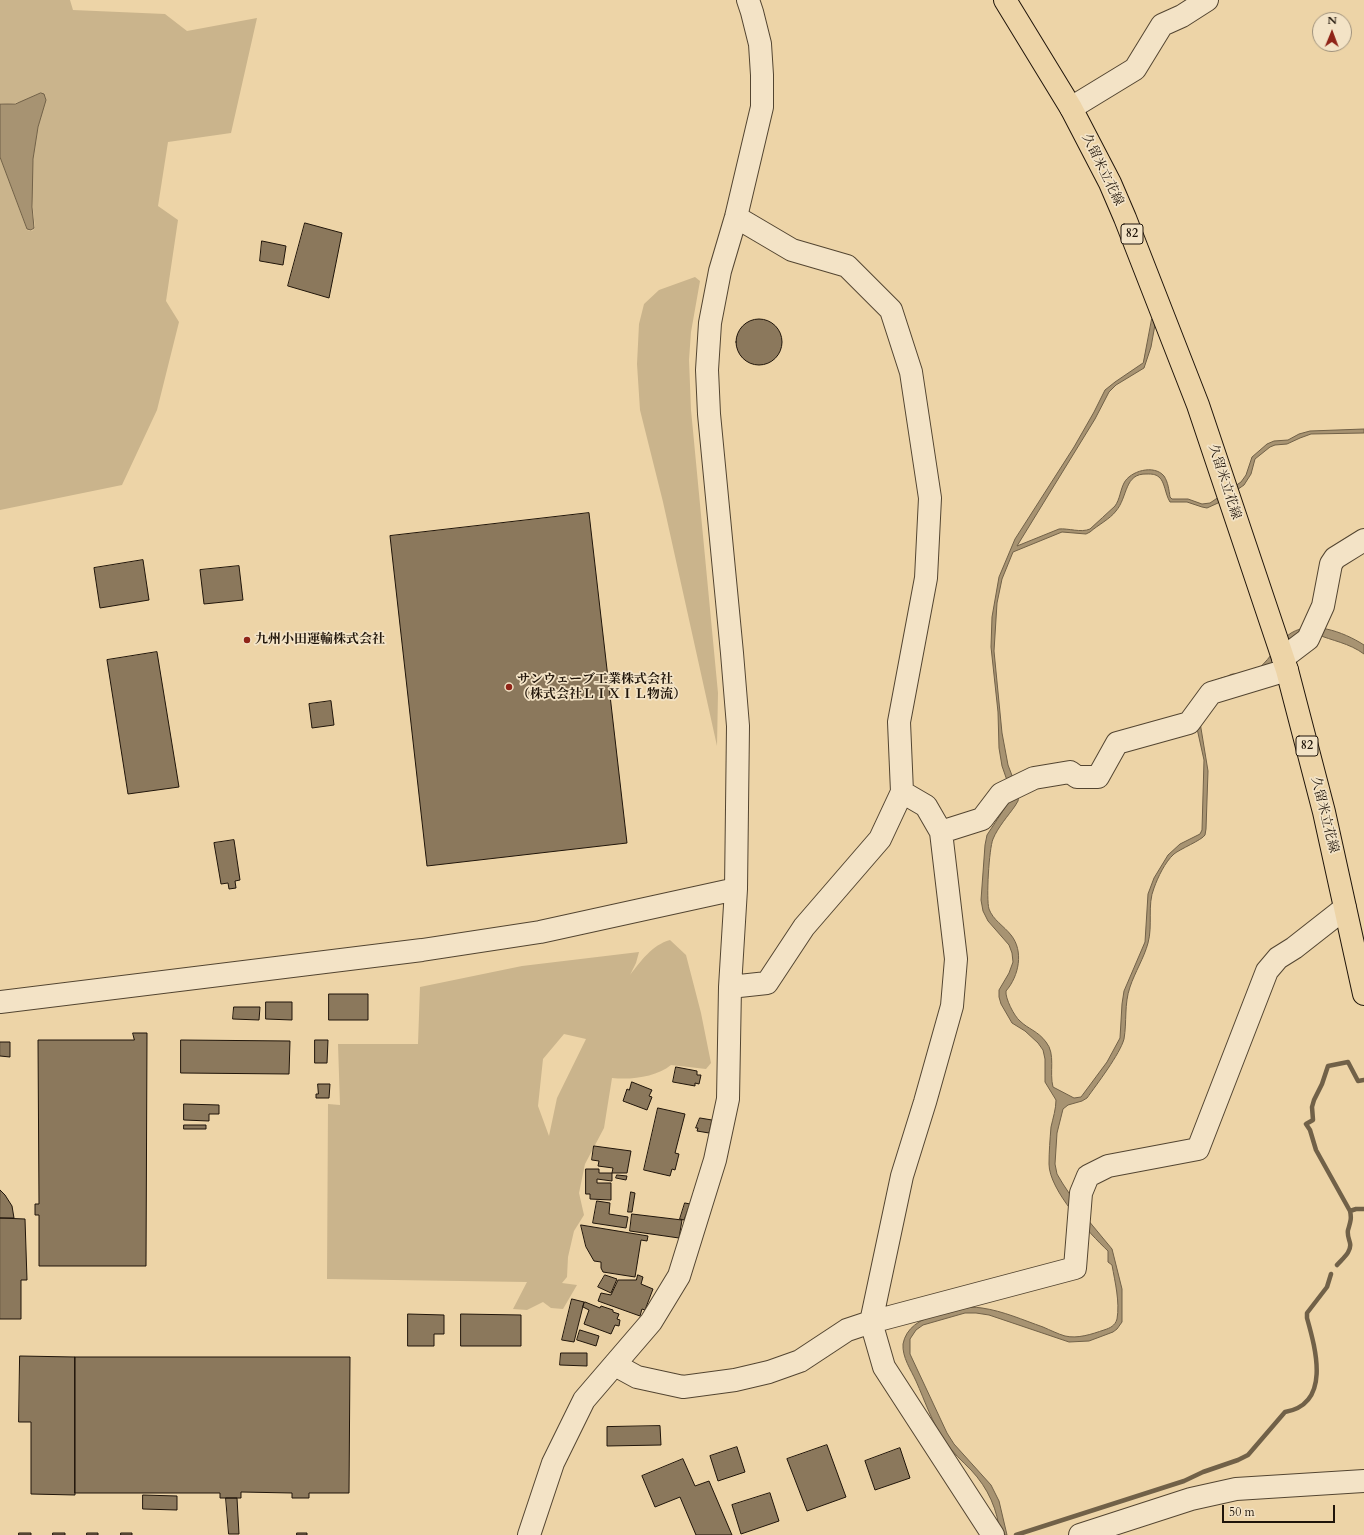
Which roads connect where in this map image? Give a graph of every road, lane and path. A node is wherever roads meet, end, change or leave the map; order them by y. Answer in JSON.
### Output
{"nodes":[{"id":1,"x":748,"y":0,"type":"edge"},
{"id":2,"x":1005,"y":0,"type":"edge"},
{"id":3,"x":1207,"y":0,"type":"edge"},
{"id":4,"x":1071,"y":108,"type":"junction"},
{"id":5,"x":736,"y":216,"type":"junction"},
{"id":6,"x":1364,"y":540,"type":"edge"},
{"id":7,"x":1285,"y":664,"type":"junction"},
{"id":8,"x":902,"y":792,"type":"junction"},
{"id":9,"x":941,"y":832,"type":"junction"},
{"id":10,"x":736,"y":889,"type":"junction"},
{"id":11,"x":1345,"y":908,"type":"junction"},
{"id":12,"x":730,"y":986,"type":"junction"},
{"id":13,"x":1364,"y":994,"type":"edge"},
{"id":14,"x":0,"y":1002,"type":"edge"},
{"id":15,"x":871,"y":1322,"type":"junction"},
{"id":16,"x":615,"y":1366,"type":"junction"},
{"id":17,"x":1364,"y":1481,"type":"edge"},
{"id":18,"x":529,"y":1535,"type":"edge"},
{"id":19,"x":993,"y":1535,"type":"edge"},
{"id":20,"x":1080,"y":1535,"type":"edge"}],
"edges":[{"from":1,"to":5,"type":"street"},
{"from":2,"to":4,"type":"main road","name":"久留米立花線","number":"82"},
{"from":3,"to":4,"type":"street"},
{"from":4,"to":7,"type":"main road","name":"久留米立花線","number":"82"},
{"from":5,"to":8,"type":"street"},
{"from":5,"to":10,"type":"street"},
{"from":6,"to":7,"type":"street"},
{"from":7,"to":9,"type":"street"},
{"from":7,"to":11,"type":"main road","name":"久留米立花線","number":"82"},
{"from":8,"to":9,"type":"street"},
{"from":8,"to":12,"type":"street"},
{"from":9,"to":15,"type":"street"},
{"from":10,"to":12,"type":"street"},
{"from":10,"to":14,"type":"street"},
{"from":11,"to":13,"type":"main road","name":"久留米立花線","number":"82"},
{"from":11,"to":15,"type":"street"},
{"from":12,"to":16,"type":"street"},
{"from":15,"to":16,"type":"street"},
{"from":15,"to":19,"type":"street"},
{"from":16,"to":18,"type":"street"},
{"from":17,"to":20,"type":"street"}]}
